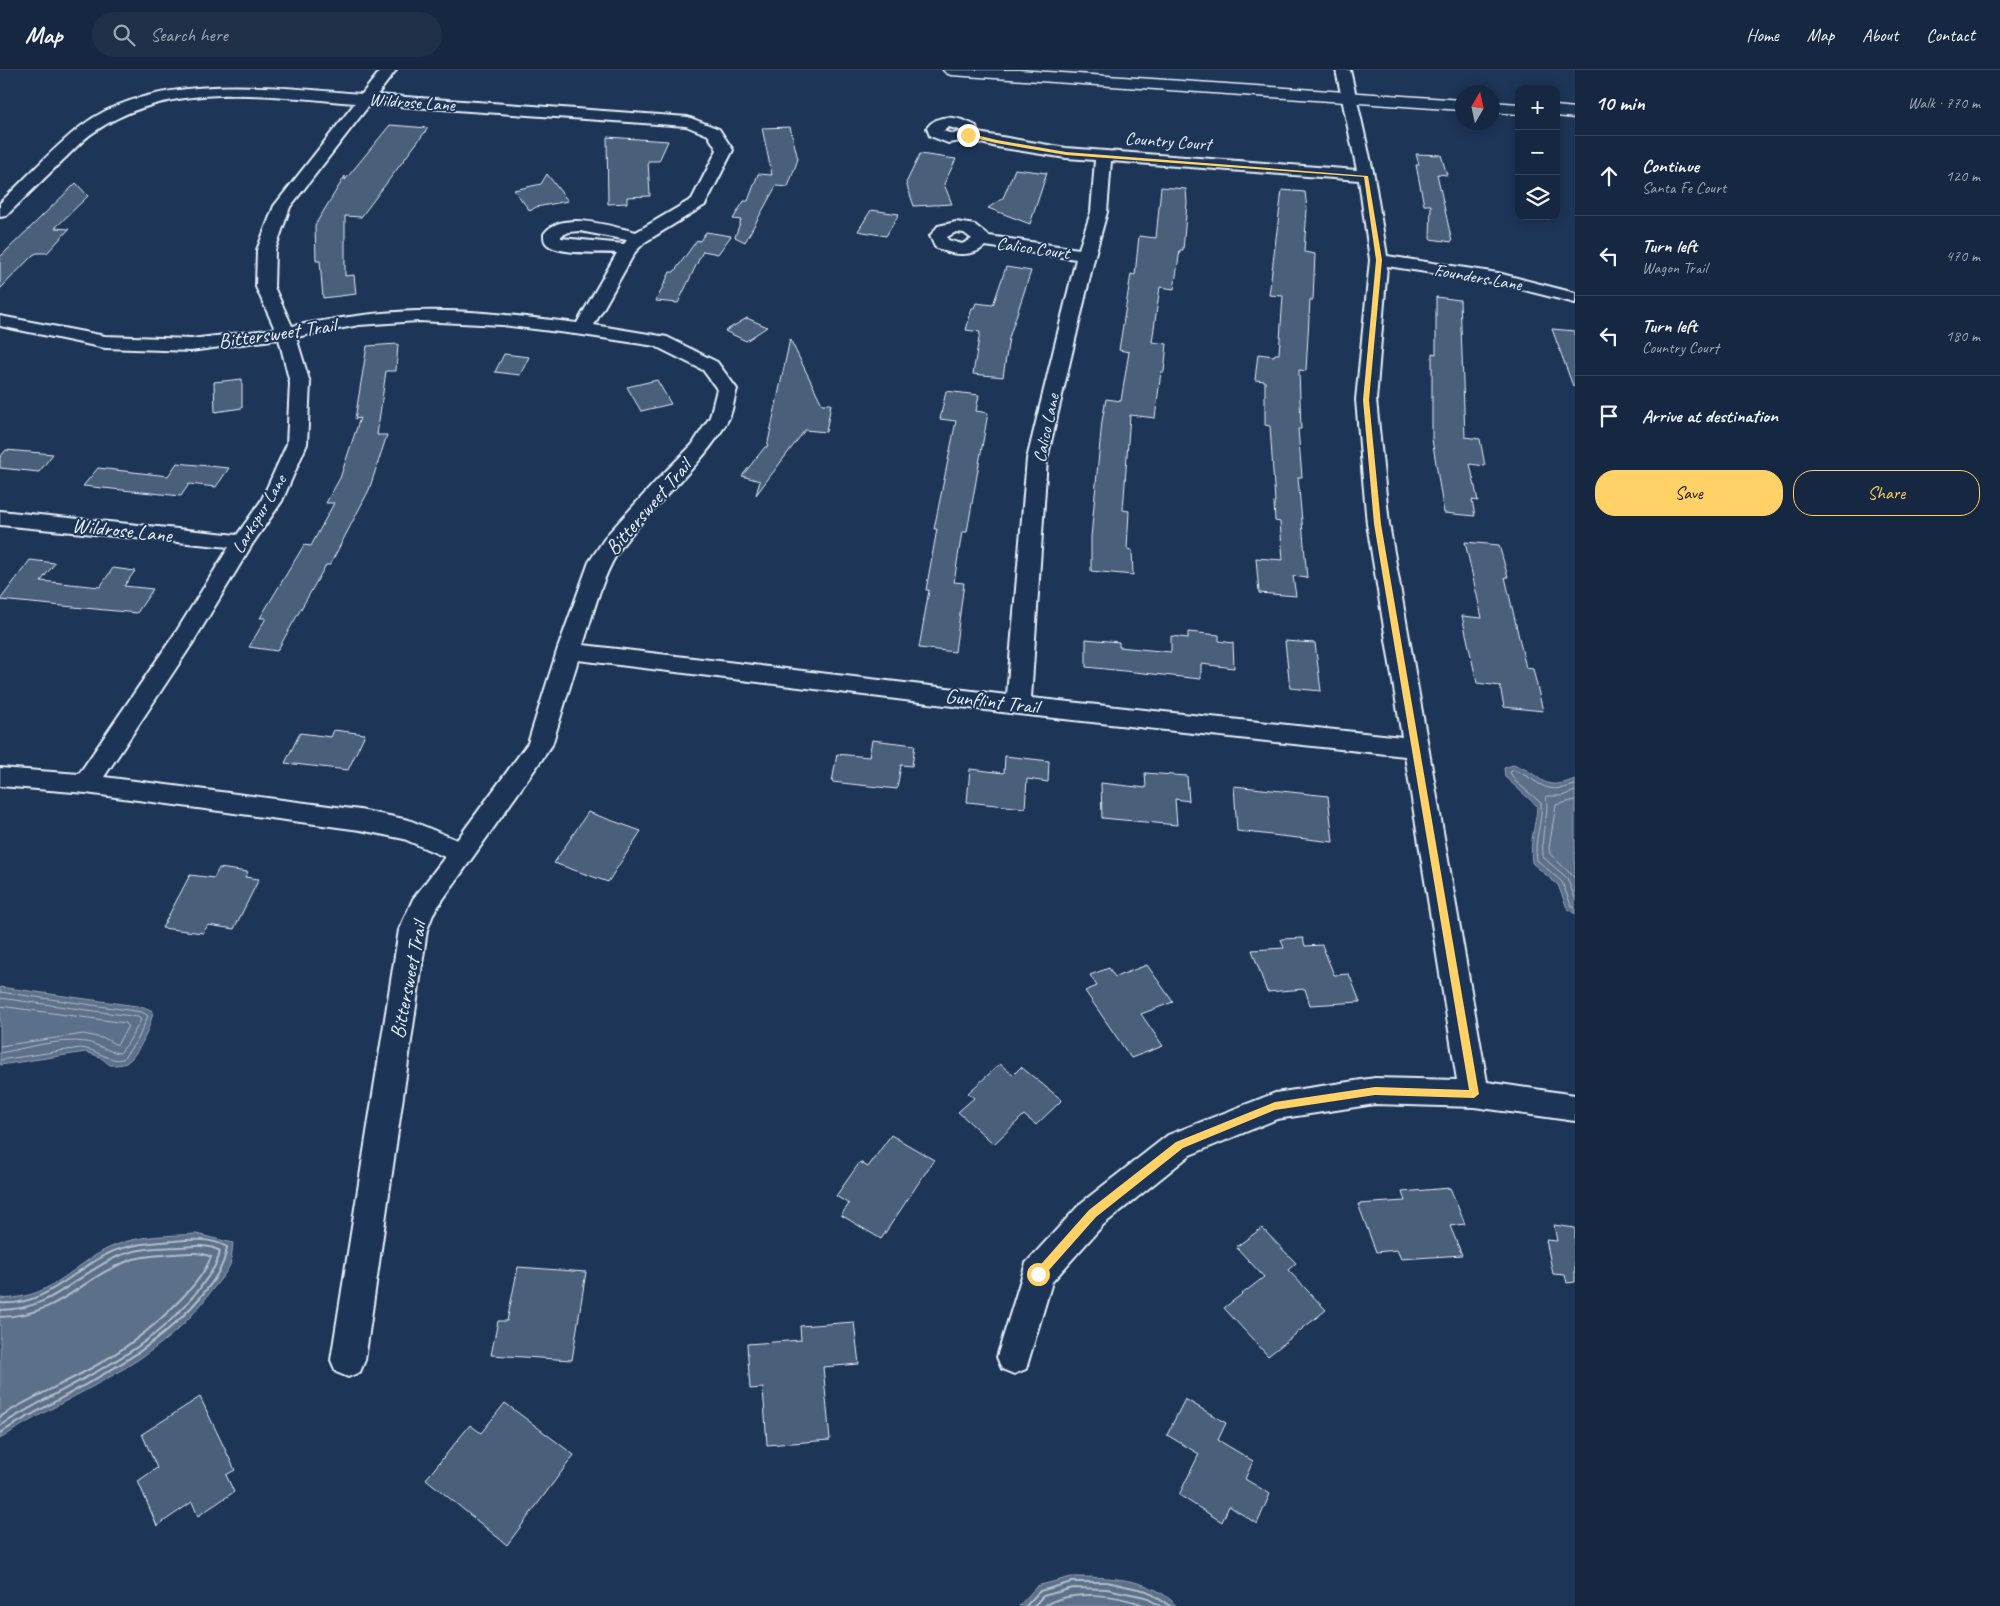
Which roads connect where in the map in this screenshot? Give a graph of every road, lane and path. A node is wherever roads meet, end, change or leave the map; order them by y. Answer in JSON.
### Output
{"nodes":[{"id":1,"x":389,"y":70,"type":"edge"},
{"id":2,"x":951,"y":70,"type":"edge"},
{"id":3,"x":1344,"y":70,"type":"edge"},
{"id":4,"x":1349,"y":97,"type":"junction"},
{"id":5,"x":366,"y":99,"type":"junction"},
{"id":6,"x":1455,"y":105,"type":"edge"},
{"id":7,"x":1500,"y":108,"type":"edge"},
{"id":8,"x":1515,"y":109,"type":"edge"},
{"id":9,"x":1560,"y":111,"type":"edge"},
{"id":10,"x":1575,"y":112,"type":"edge"},
{"id":11,"x":968,"y":135,"type":"dead end"},
{"id":12,"x":1103,"y":157,"type":"junction"},
{"id":13,"x":1366,"y":176,"type":"junction"},
{"id":14,"x":0,"y":212,"type":"edge"},
{"id":15,"x":981,"y":240,"type":"dead end"},
{"id":16,"x":1086,"y":255,"type":"junction"},
{"id":17,"x":1379,"y":260,"type":"junction"},
{"id":18,"x":1575,"y":298,"type":"edge"},
{"id":19,"x":0,"y":321,"type":"edge"},
{"id":20,"x":583,"y":329,"type":"junction"},
{"id":21,"x":286,"y":333,"type":"junction"},
{"id":22,"x":0,"y":518,"type":"edge"},
{"id":23,"x":243,"y":542,"type":"junction"},
{"id":24,"x":569,"y":651,"type":"junction"},
{"id":25,"x":1018,"y":705,"type":"junction"},
{"id":26,"x":1416,"y":748,"type":"junction"},
{"id":27,"x":0,"y":777,"type":"edge"},
{"id":28,"x":86,"y":784,"type":"junction"},
{"id":29,"x":462,"y":853,"type":"junction"},
{"id":30,"x":1474,"y":1094,"type":"junction"},
{"id":31,"x":1575,"y":1108,"type":"edge"},
{"id":32,"x":1014,"y":1357,"type":"dead end"},
{"id":33,"x":348,"y":1360,"type":"dead end"}],
"edges":[{"from":1,"to":5,"type":"street","name":"Larkspur Lane"},
{"from":2,"to":4,"type":"street"},
{"from":3,"to":4,"type":"street"},
{"from":4,"to":6,"type":"street"},
{"from":4,"to":13,"type":"street"},
{"from":5,"to":14,"type":"street","name":"Wildrose Lane"},
{"from":5,"to":20,"type":"street","name":"Wildrose Lane"},
{"from":5,"to":21,"type":"street","name":"Larkspur Lane"},
{"from":7,"to":8,"type":"street"},
{"from":9,"to":10,"type":"street"},
{"from":11,"to":12,"type":"street","name":"Country Court"},
{"from":12,"to":13,"type":"street","name":"Country Court"},
{"from":12,"to":16,"type":"street","name":"Calico Lane"},
{"from":13,"to":17,"type":"street"},
{"from":15,"to":16,"type":"street","name":"Calico Court"},
{"from":16,"to":25,"type":"street","name":"Calico Lane"},
{"from":17,"to":18,"type":"street","name":"Founders Lane"},
{"from":17,"to":26,"type":"street"},
{"from":19,"to":21,"type":"street","name":"Bittersweet Trail"},
{"from":20,"to":21,"type":"street","name":"Bittersweet Trail"},
{"from":20,"to":24,"type":"street","name":"Bittersweet Trail"},
{"from":21,"to":23,"type":"street","name":"Larkspur Lane"},
{"from":22,"to":23,"type":"street","name":"Wildrose Lane"},
{"from":23,"to":28,"type":"street","name":"Larkspur Lane"},
{"from":24,"to":25,"type":"street","name":"Gunflint Trail"},
{"from":24,"to":29,"type":"street","name":"Bittersweet Trail"},
{"from":25,"to":26,"type":"street","name":"Gunflint Trail"},
{"from":26,"to":30,"type":"street"},
{"from":27,"to":28,"type":"street"},
{"from":28,"to":29,"type":"street"},
{"from":29,"to":33,"type":"street","name":"Bittersweet Trail"},
{"from":30,"to":31,"type":"street"},
{"from":30,"to":32,"type":"street"}]}
